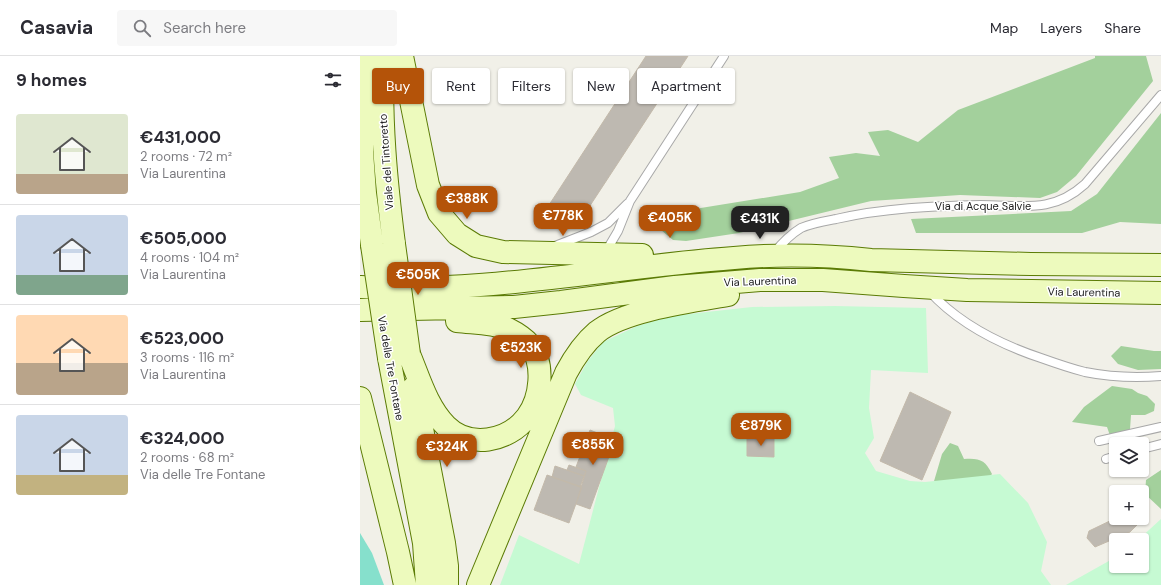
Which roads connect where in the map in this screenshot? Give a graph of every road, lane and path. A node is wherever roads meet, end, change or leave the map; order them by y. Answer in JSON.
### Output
{"nodes":[{"id":1,"x":362,"y":56,"type":"edge"},
{"id":2,"x":383,"y":56,"type":"edge"},
{"id":3,"x":402,"y":56,"type":"edge"},
{"id":4,"x":724,"y":56,"type":"edge"},
{"id":5,"x":1161,"y":95,"type":"edge"},
{"id":6,"x":630,"y":201,"type":"junction"},
{"id":7,"x":394,"y":244,"type":"joint"},
{"id":8,"x":372,"y":245,"type":"joint"},
{"id":9,"x":532,"y":254,"type":"junction"},
{"id":10,"x":604,"y":255,"type":"junction"},
{"id":11,"x":772,"y":257,"type":"junction"},
{"id":12,"x":736,"y":258,"type":"junction"},
{"id":13,"x":1161,"y":265,"type":"edge"},
{"id":14,"x":789,"y":279,"type":"junction"},
{"id":15,"x":360,"y":286,"type":"edge"},
{"id":16,"x":925,"y":288,"type":"junction"},
{"id":17,"x":1161,"y":293,"type":"edge"},
{"id":18,"x":360,"y":311,"type":"edge"},
{"id":19,"x":399,"y":356,"type":"junction"},
{"id":20,"x":1161,"y":376,"type":"edge"},
{"id":21,"x":360,"y":398,"type":"edge"},
{"id":22,"x":1161,"y":427,"type":"edge"},
{"id":23,"x":1099,"y":441,"type":"dead end"},
{"id":24,"x":1161,"y":444,"type":"edge"},
{"id":25,"x":1149,"y":447,"type":"edge"},
{"id":26,"x":1109,"y":458,"type":"edge"},
{"id":27,"x":1106,"y":459,"type":"dead end"},
{"id":28,"x":405,"y":585,"type":"edge"},
{"id":29,"x":427,"y":585,"type":"edge"},
{"id":30,"x":447,"y":585,"type":"edge"},
{"id":31,"x":478,"y":585,"type":"edge"}],
"edges":[{"from":1,"to":8,"type":"main road","name":"Viale del Tintoretto"},
{"from":2,"to":7,"type":"main road","name":"Viale del Tintoretto"},
{"from":3,"to":9,"type":"main road"},
{"from":4,"to":6,"type":"lane"},
{"from":5,"to":11,"type":"lane","name":"Via di Acque Salvie"},
{"from":6,"to":9,"type":"lane"},
{"from":6,"to":10,"type":"lane"},
{"from":7,"to":19,"type":"main road","name":"Via delle Tre Fontane","bridge":true},
{"from":8,"to":19,"type":"main road","name":"Via delle Tre Fontane","bridge":true},
{"from":9,"to":10,"type":"main road"},
{"from":10,"to":12,"type":"main road"},
{"from":11,"to":12,"type":"main road"},
{"from":11,"to":13,"type":"main road"},
{"from":12,"to":15,"type":"main road"},
{"from":14,"to":16,"type":"main road","name":"Via Laurentina"},
{"from":14,"to":18,"type":"main road","name":"Via Laurentina"},
{"from":14,"to":31,"type":"main road"},
{"from":16,"to":17,"type":"main road","name":"Via Laurentina"},
{"from":16,"to":20,"type":"lane"},
{"from":18,"to":19,"type":"main road"},
{"from":19,"to":29,"type":"main road","name":"Via delle Tre Fontane"},
{"from":19,"to":30,"type":"main road","name":"Via delle Tre Fontane"},
{"from":21,"to":28,"type":"main road"},
{"from":22,"to":23,"type":"lane"},
{"from":24,"to":25,"type":"lane"},
{"from":26,"to":27,"type":"lane"}]}
